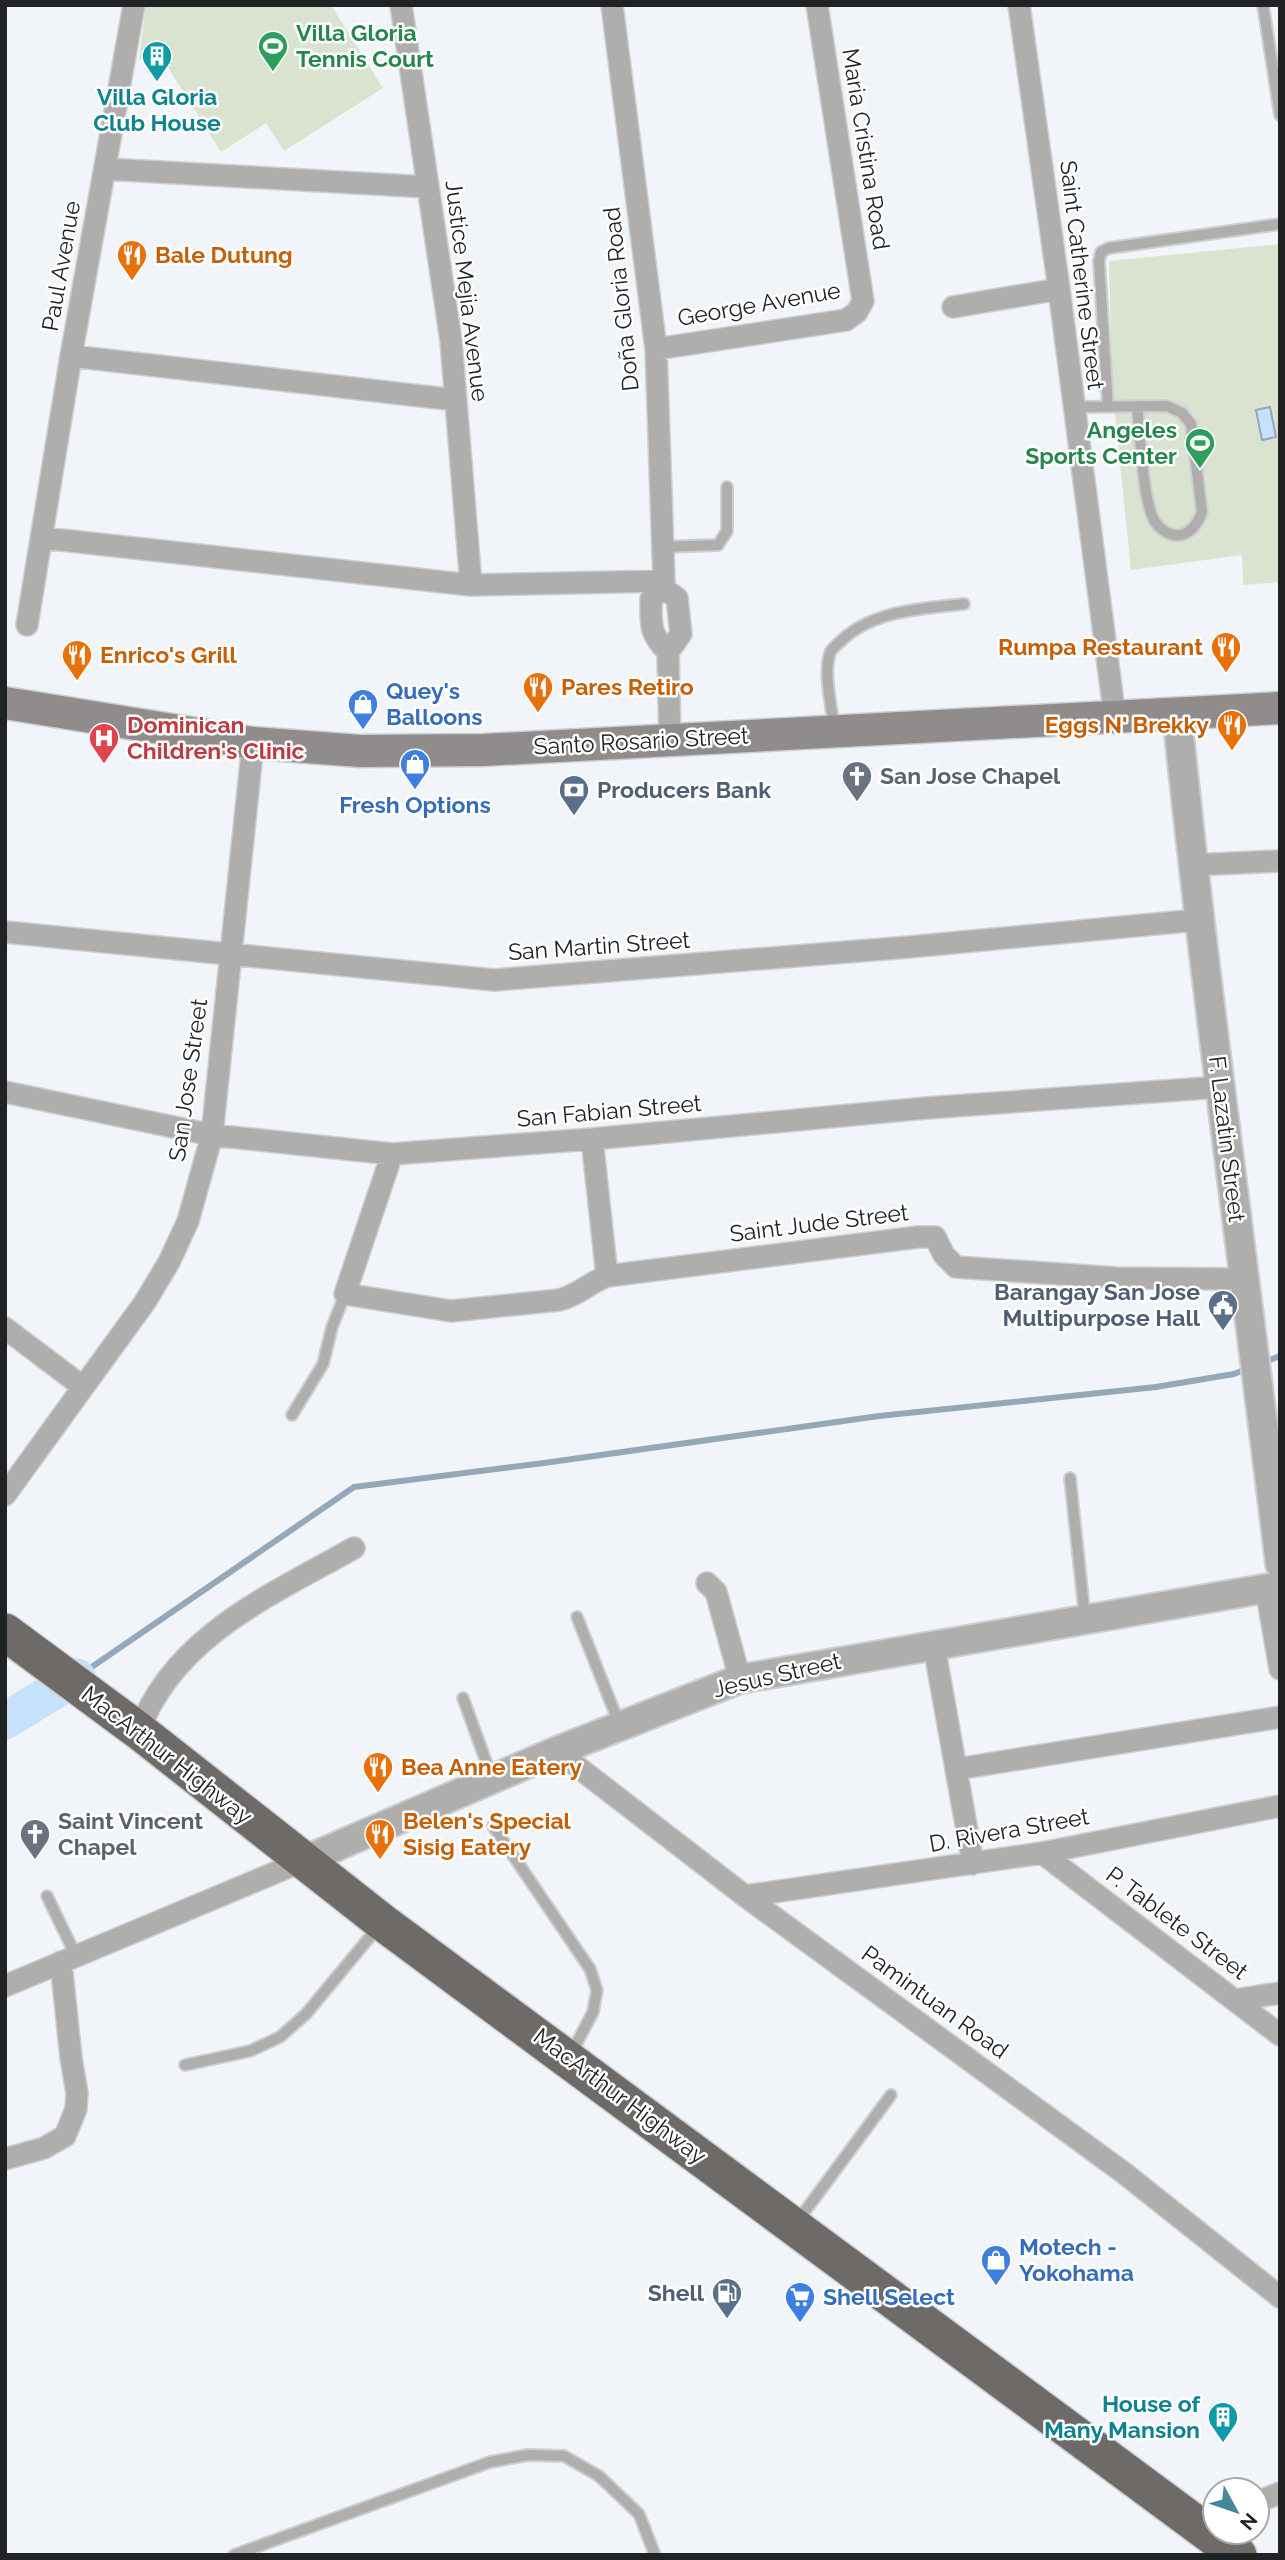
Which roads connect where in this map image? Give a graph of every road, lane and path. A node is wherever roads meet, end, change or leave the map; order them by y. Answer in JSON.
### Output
{"nodes":[{"id":1,"x":134,"y":5,"type":"edge"},
{"id":2,"x":401,"y":5,"type":"edge"},
{"id":3,"x":612,"y":5,"type":"edge"},
{"id":4,"x":817,"y":5,"type":"edge"},
{"id":5,"x":1019,"y":5,"type":"edge"},
{"id":6,"x":1264,"y":5,"type":"edge"},
{"id":7,"x":1280,"y":115,"type":"edge"},
{"id":8,"x":106,"y":169,"type":"junction"},
{"id":9,"x":428,"y":187,"type":"junction"},
{"id":10,"x":1280,"y":224,"type":"edge"},
{"id":11,"x":1059,"y":289,"type":"junction"},
{"id":12,"x":863,"y":301,"type":"joint"},
{"id":13,"x":953,"y":307,"type":"dead end"},
{"id":14,"x":656,"y":349,"type":"junction"},
{"id":15,"x":71,"y":356,"type":"junction"},
{"id":16,"x":456,"y":400,"type":"junction"},
{"id":17,"x":1073,"y":407,"type":"junction"},
{"id":18,"x":1108,"y":407,"type":"junction"},
{"id":19,"x":1137,"y":407,"type":"junction"},
{"id":20,"x":727,"y":487,"type":"dead end"},
{"id":21,"x":43,"y":538,"type":"junction"},
{"id":22,"x":662,"y":547,"type":"junction"},
{"id":23,"x":663,"y":584,"type":"junction"},
{"id":24,"x":471,"y":585,"type":"junction"},
{"id":25,"x":964,"y":604,"type":"dead end"},
{"id":26,"x":27,"y":625,"type":"dead end"},
{"id":27,"x":5,"y":703,"type":"edge"},
{"id":28,"x":1280,"y":708,"type":"edge"},
{"id":29,"x":1177,"y":714,"type":"junction"},
{"id":30,"x":1115,"y":718,"type":"junction"},
{"id":31,"x":834,"y":731,"type":"junction"},
{"id":32,"x":670,"y":741,"type":"junction"},
{"id":33,"x":253,"y":743,"type":"junction"},
{"id":34,"x":1280,"y":861,"type":"edge"},
{"id":35,"x":1192,"y":865,"type":"junction"},
{"id":36,"x":1198,"y":920,"type":"junction"},
{"id":37,"x":5,"y":932,"type":"edge"},
{"id":38,"x":232,"y":953,"type":"junction"},
{"id":39,"x":1222,"y":1087,"type":"junction"},
{"id":40,"x":5,"y":1093,"type":"edge"},
{"id":41,"x":212,"y":1135,"type":"junction"},
{"id":42,"x":592,"y":1139,"type":"junction"},
{"id":43,"x":392,"y":1154,"type":"junction"},
{"id":44,"x":607,"y":1276,"type":"junction"},
{"id":45,"x":1244,"y":1279,"type":"junction"},
{"id":46,"x":345,"y":1294,"type":"junction"},
{"id":47,"x":5,"y":1328,"type":"edge"},
{"id":48,"x":83,"y":1387,"type":"junction"},
{"id":49,"x":292,"y":1415,"type":"dead end"},
{"id":50,"x":1070,"y":1478,"type":"dead end"},
{"id":51,"x":5,"y":1495,"type":"edge"},
{"id":52,"x":354,"y":1548,"type":"dead end"},
{"id":53,"x":1275,"y":1579,"type":"edge"},
{"id":54,"x":706,"y":1583,"type":"dead end"},
{"id":55,"x":577,"y":1616,"type":"dead end"},
{"id":56,"x":1085,"y":1620,"type":"junction"},
{"id":57,"x":12,"y":1638,"type":"edge"},
{"id":58,"x":934,"y":1646,"type":"junction"},
{"id":59,"x":1280,"y":1670,"type":"edge"},
{"id":60,"x":740,"y":1679,"type":"junction"},
{"id":61,"x":463,"y":1699,"type":"dead end"},
{"id":62,"x":1280,"y":1717,"type":"edge"},
{"id":63,"x":620,"y":1726,"type":"junction"},
{"id":64,"x":133,"y":1727,"type":"junction"},
{"id":65,"x":557,"y":1751,"type":"junction"},
{"id":66,"x":957,"y":1769,"type":"junction"},
{"id":67,"x":492,"y":1778,"type":"junction"},
{"id":68,"x":1280,"y":1806,"type":"edge"},
{"id":69,"x":493,"y":1826,"type":"dead end"},
{"id":70,"x":1042,"y":1853,"type":"junction"},
{"id":71,"x":303,"y":1861,"type":"junction"},
{"id":72,"x":973,"y":1864,"type":"junction"},
{"id":73,"x":47,"y":1896,"type":"dead end"},
{"id":74,"x":745,"y":1896,"type":"junction"},
{"id":75,"x":382,"y":1922,"type":"junction"},
{"id":76,"x":68,"y":1959,"type":"junction"},
{"id":77,"x":5,"y":1986,"type":"edge"},
{"id":78,"x":1280,"y":1993,"type":"edge"},
{"id":79,"x":1235,"y":2000,"type":"junction"},
{"id":80,"x":1280,"y":2035,"type":"edge"},
{"id":81,"x":569,"y":2058,"type":"junction"},
{"id":82,"x":185,"y":2066,"type":"dead end"},
{"id":83,"x":891,"y":2095,"type":"dead end"},
{"id":84,"x":5,"y":2159,"type":"edge"},
{"id":85,"x":794,"y":2227,"type":"junction"},
{"id":86,"x":1280,"y":2297,"type":"edge"},
{"id":87,"x":1201,"y":2516,"type":"edge"},
{"id":88,"x":234,"y":2555,"type":"edge"},
{"id":89,"x":655,"y":2555,"type":"edge"}],
"edges":[{"from":1,"to":8,"type":"street","name":"Paul Avenue"},
{"from":2,"to":9,"type":"street","name":"Justice Mejia Avenue"},
{"from":3,"to":14,"type":"street","name":"Doña Gloria Road"},
{"from":4,"to":12,"type":"street","name":"Maria Cristina Road"},
{"from":5,"to":11,"type":"street","name":"Saint Catherine Street"},
{"from":6,"to":7,"type":"lane"},
{"from":8,"to":9,"type":"street"},
{"from":8,"to":15,"type":"street","name":"Paul Avenue"},
{"from":9,"to":16,"type":"street","name":"Justice Mejia Avenue"},
{"from":10,"to":18,"type":"lane"},
{"from":11,"to":13,"type":"street"},
{"from":11,"to":17,"type":"street","name":"Saint Catherine Street"},
{"from":12,"to":14,"type":"street","name":"George Avenue"},
{"from":14,"to":22,"type":"street","name":"Doña Gloria Road"},
{"from":15,"to":16,"type":"street"},
{"from":15,"to":21,"type":"street","name":"Paul Avenue"},
{"from":16,"to":24,"type":"street","name":"Justice Mejia Avenue"},
{"from":17,"to":18,"type":"lane"},
{"from":17,"to":30,"type":"street","name":"Saint Catherine Street"},
{"from":18,"to":19,"type":"lane"},
{"from":19,"to":19,"type":"lane"},
{"from":20,"to":22,"type":"lane"},
{"from":21,"to":24,"type":"street"},
{"from":21,"to":26,"type":"street","name":"Paul Avenue"},
{"from":22,"to":23,"type":"street","name":"Doña Gloria Road"},
{"from":23,"to":24,"type":"street"},
{"from":23,"to":32,"type":"street","name":"Doña Gloria Road"},
{"from":25,"to":31,"type":"lane"},
{"from":27,"to":33,"type":"main road","name":"Santo Rosario Street"},
{"from":28,"to":29,"type":"main road","name":"Santo Rosario Street"},
{"from":29,"to":30,"type":"main road","name":"Santo Rosario Street"},
{"from":29,"to":35,"type":"street","name":"F. Lazatin Street"},
{"from":30,"to":31,"type":"main road","name":"Santo Rosario Street"},
{"from":31,"to":32,"type":"main road","name":"Santo Rosario Street"},
{"from":32,"to":33,"type":"main road","name":"Santo Rosario Street"},
{"from":33,"to":38,"type":"street","name":"San Jose Street"},
{"from":34,"to":35,"type":"street"},
{"from":35,"to":36,"type":"street","name":"F. Lazatin Street"},
{"from":36,"to":38,"type":"street","name":"San Martin Street"},
{"from":36,"to":39,"type":"street","name":"F. Lazatin Street"},
{"from":37,"to":38,"type":"street","name":"San Martin Street"},
{"from":38,"to":41,"type":"street","name":"San Jose Street"},
{"from":39,"to":42,"type":"street","name":"San Fabian Street"},
{"from":39,"to":45,"type":"street","name":"F. Lazatin Street"},
{"from":40,"to":41,"type":"street","name":"San Fabian Street"},
{"from":41,"to":43,"type":"street","name":"San Fabian Street"},
{"from":41,"to":48,"type":"street","name":"San Jose Street"},
{"from":42,"to":43,"type":"street","name":"San Fabian Street"},
{"from":42,"to":44,"type":"street"},
{"from":43,"to":46,"type":"street"},
{"from":44,"to":45,"type":"street","name":"Saint Jude Street"},
{"from":44,"to":46,"type":"street"},
{"from":45,"to":53,"type":"street","name":"F. Lazatin Street"},
{"from":46,"to":49,"type":"lane"},
{"from":47,"to":48,"type":"street"},
{"from":48,"to":51,"type":"street","name":"San Jose Street"},
{"from":50,"to":56,"type":"lane"},
{"from":52,"to":64,"type":"street"},
{"from":53,"to":56,"type":"street","name":"Jesus Street"},
{"from":53,"to":59,"type":"street"},
{"from":54,"to":60,"type":"street"},
{"from":55,"to":63,"type":"lane"},
{"from":56,"to":58,"type":"street","name":"Jesus Street"},
{"from":57,"to":64,"type":"highway","name":"MacArthur Highway"},
{"from":58,"to":60,"type":"street","name":"Jesus Street"},
{"from":58,"to":66,"type":"street"},
{"from":60,"to":63,"type":"street","name":"Jesus Street"},
{"from":61,"to":67,"type":"lane"},
{"from":62,"to":66,"type":"street"},
{"from":63,"to":65,"type":"street","name":"Jesus Street"},
{"from":64,"to":71,"type":"highway","name":"MacArthur Highway"},
{"from":65,"to":67,"type":"street","name":"Jesus Street"},
{"from":65,"to":74,"type":"street","name":"Pamintuan Road"},
{"from":66,"to":72,"type":"street"},
{"from":67,"to":71,"type":"street","name":"Jesus Street"},
{"from":68,"to":70,"type":"street","name":"D. Rivera Street"},
{"from":69,"to":81,"type":"lane"},
{"from":70,"to":72,"type":"street","name":"D. Rivera Street"},
{"from":70,"to":79,"type":"street","name":"P. Tablete Street"},
{"from":71,"to":75,"type":"highway","name":"MacArthur Highway"},
{"from":71,"to":76,"type":"street"},
{"from":72,"to":74,"type":"street","name":"D. Rivera Street"},
{"from":73,"to":76,"type":"lane"},
{"from":74,"to":86,"type":"street","name":"Pamintuan Road"},
{"from":75,"to":81,"type":"highway","name":"MacArthur Highway"},
{"from":75,"to":82,"type":"lane"},
{"from":76,"to":77,"type":"street"},
{"from":76,"to":84,"type":"street"},
{"from":78,"to":79,"type":"street"},
{"from":79,"to":80,"type":"street","name":"P. Tablete Street"},
{"from":81,"to":85,"type":"highway","name":"MacArthur Highway"},
{"from":83,"to":85,"type":"lane"},
{"from":85,"to":87,"type":"highway","name":"MacArthur Highway"},
{"from":88,"to":89,"type":"lane"}]}
